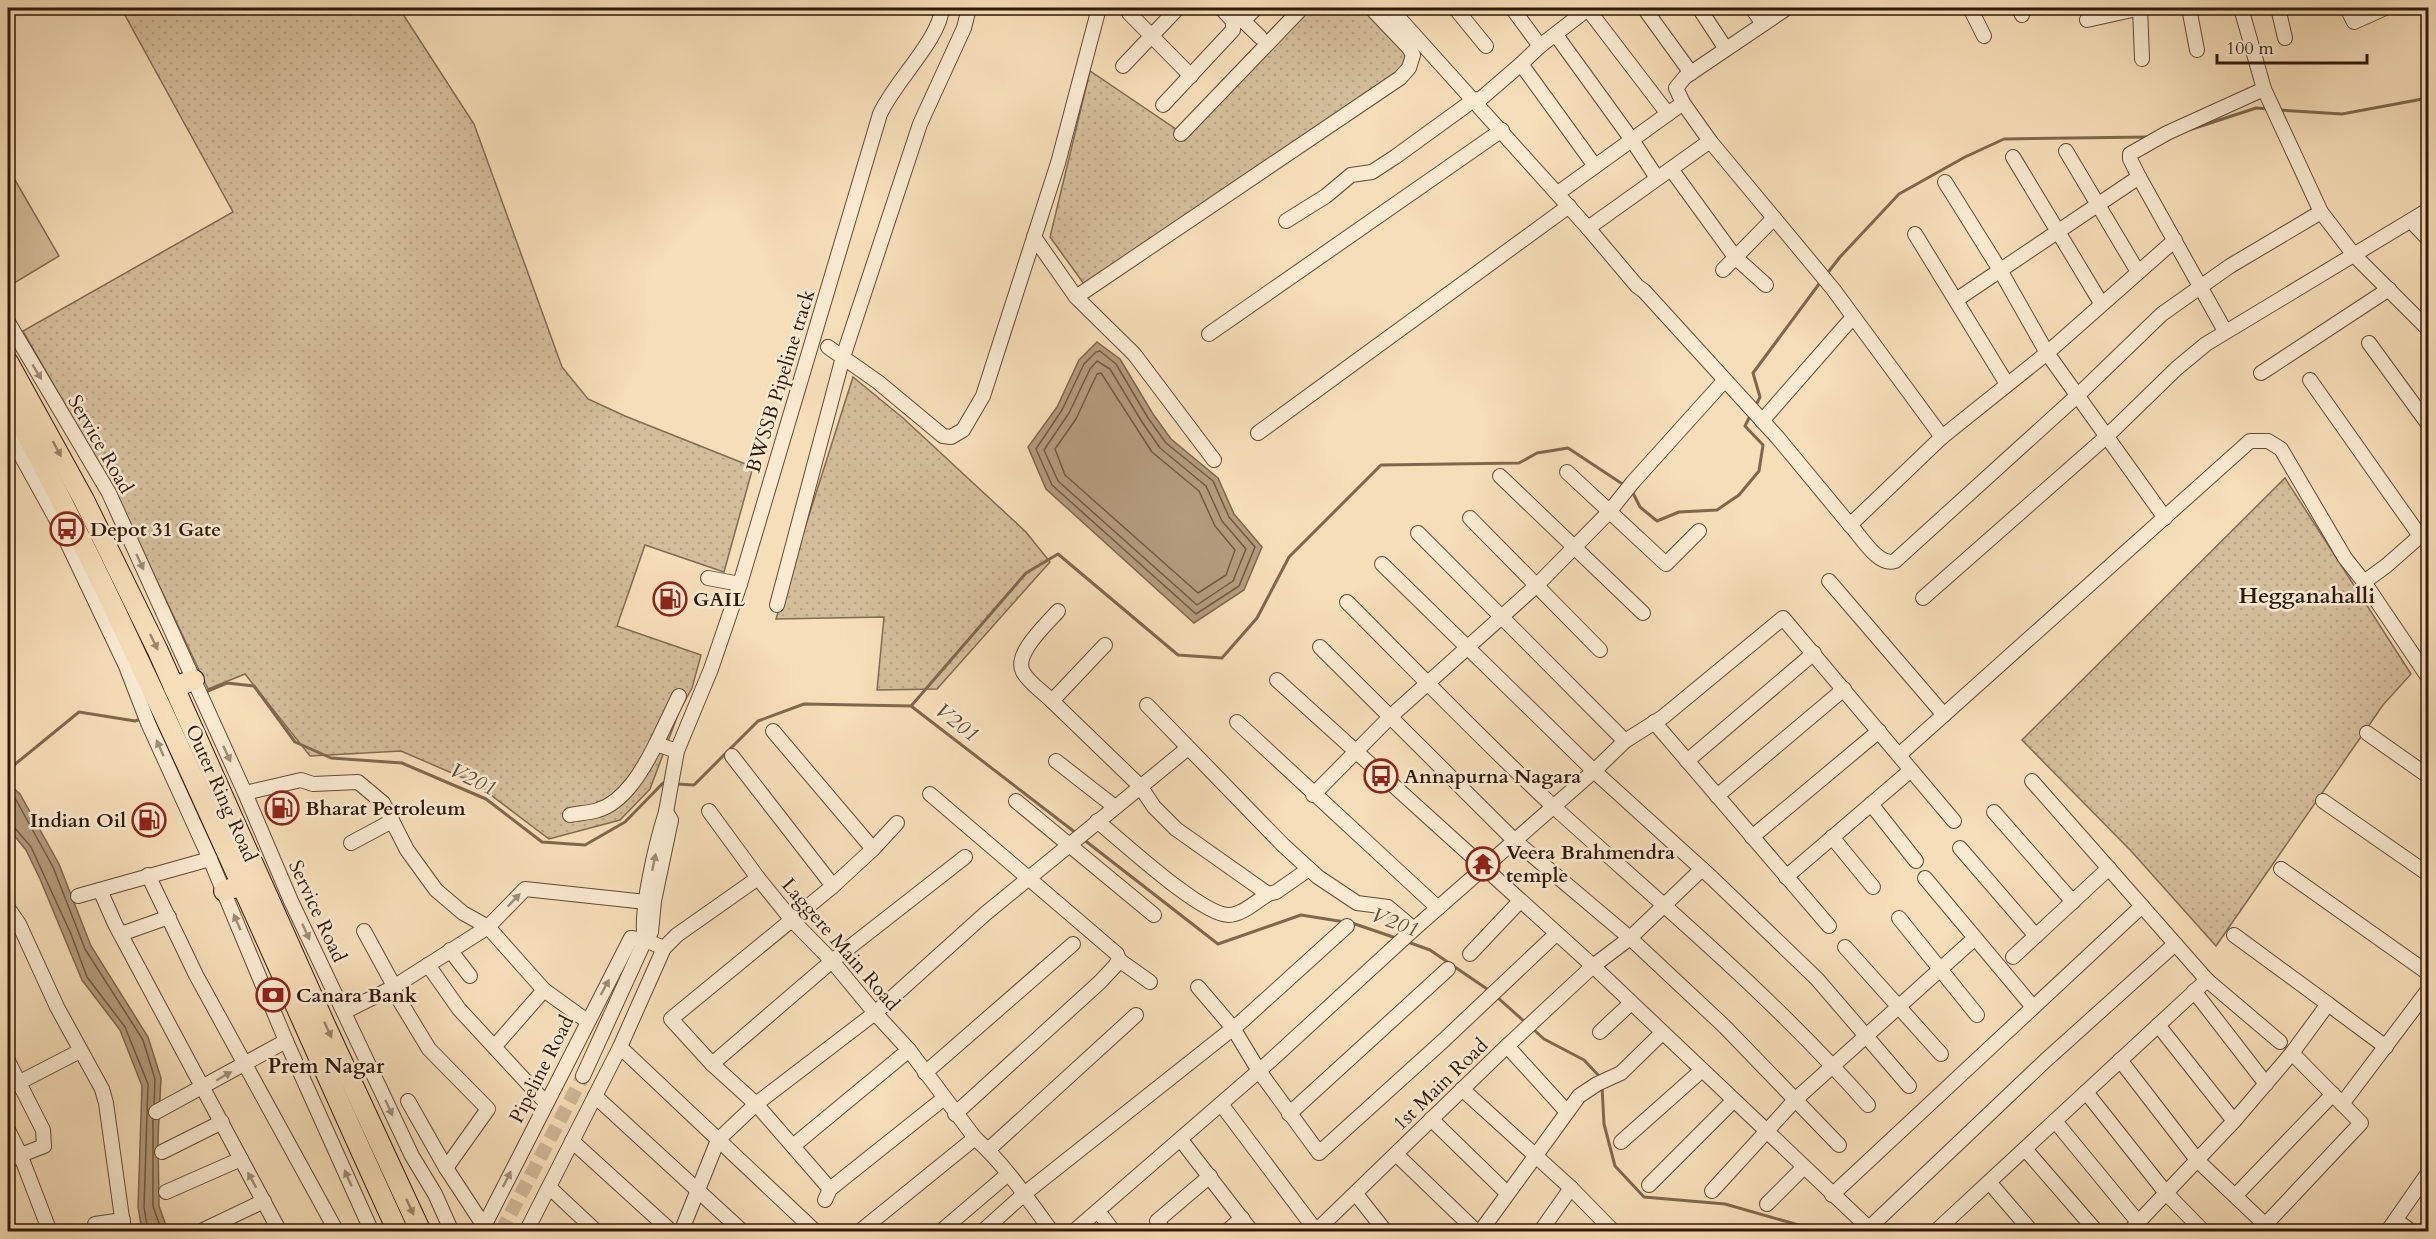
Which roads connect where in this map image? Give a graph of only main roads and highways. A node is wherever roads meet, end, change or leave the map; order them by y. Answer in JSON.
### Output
{"nodes":[{"id":1,"x":8,"y":362,"type":"edge"},
{"id":2,"x":8,"y":399,"type":"edge"},
{"id":3,"x":198,"y":689,"type":"road end"},
{"id":4,"x":179,"y":697,"type":"junction"},
{"id":5,"x":243,"y":885,"type":"junction"},
{"id":6,"x":224,"y":891,"type":"road end"},
{"id":7,"x":398,"y":1232,"type":"edge"},
{"id":8,"x":422,"y":1232,"type":"edge"}],
"edges":[{"from":1,"to":4,"type":"highway","name":"Outer Ring Road","one_way":true},
{"from":2,"to":5,"type":"highway","name":"Outer Ring Road"},
{"from":3,"to":4,"type":"highway"},
{"from":4,"to":8,"type":"highway","name":"Outer Ring Road","one_way":true},
{"from":5,"to":6,"type":"highway"},
{"from":5,"to":7,"type":"highway","name":"Outer Ring Road"}]}
